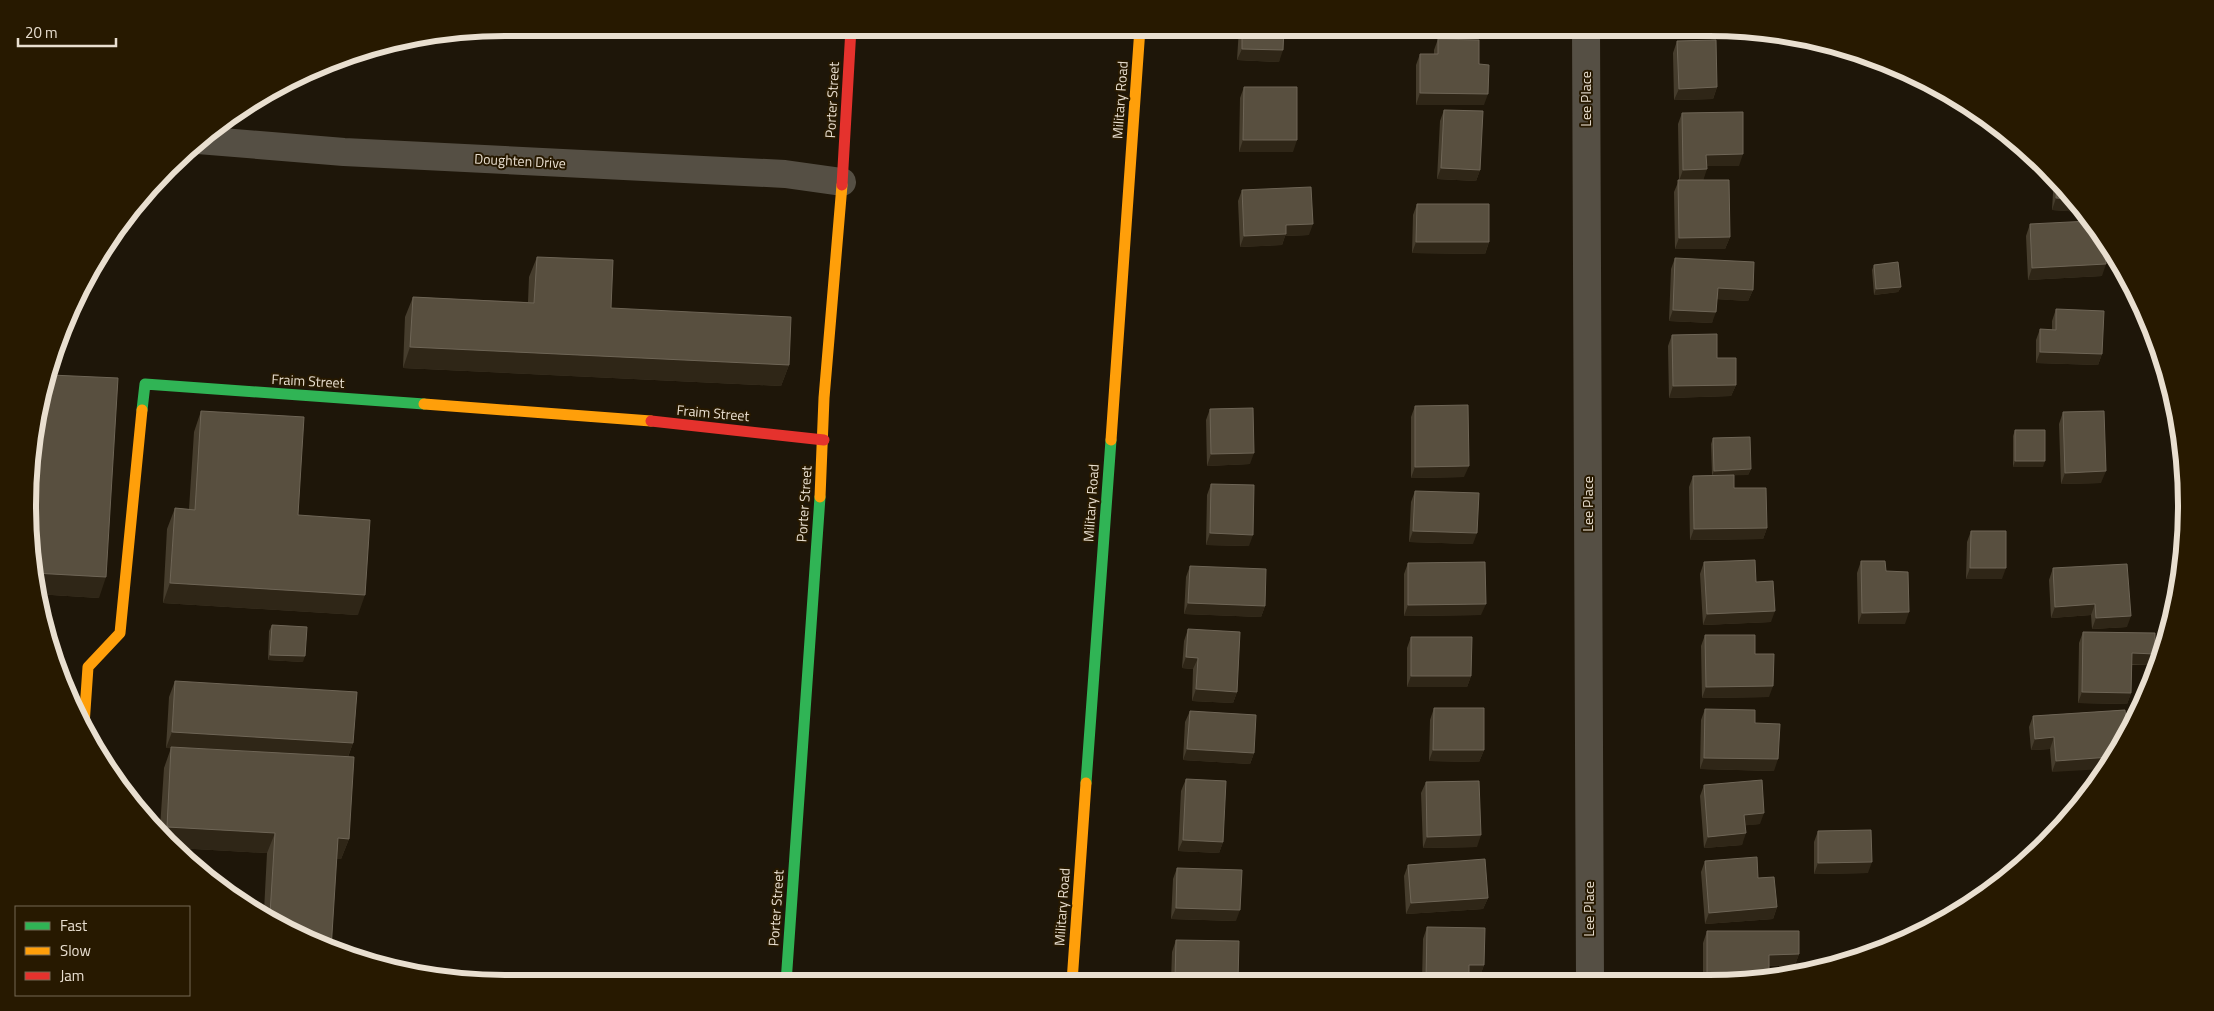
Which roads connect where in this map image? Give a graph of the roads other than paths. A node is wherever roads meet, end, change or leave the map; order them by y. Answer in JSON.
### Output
{"nodes":[{"id":1,"x":851,"y":36,"type":"edge"},
{"id":2,"x":1139,"y":36,"type":"edge"},
{"id":3,"x":1586,"y":36,"type":"edge"},
{"id":4,"x":210,"y":141,"type":"edge"},
{"id":5,"x":842,"y":182,"type":"junction"},
{"id":6,"x":824,"y":440,"type":"junction"},
{"id":7,"x":85,"y":713,"type":"edge"},
{"id":8,"x":787,"y":975,"type":"edge"},
{"id":9,"x":1072,"y":975,"type":"edge"},
{"id":10,"x":1590,"y":975,"type":"edge"}],
"edges":[{"from":1,"to":5,"type":"street","name":"Porter Street"},
{"from":2,"to":9,"type":"street","name":"Military Road"},
{"from":3,"to":10,"type":"street","name":"Lee Place"},
{"from":4,"to":5,"type":"street","name":"Doughten Drive"},
{"from":5,"to":6,"type":"street","name":"Porter Street"},
{"from":6,"to":7,"type":"street","name":"Fraim Street"},
{"from":6,"to":8,"type":"street","name":"Porter Street"}]}
